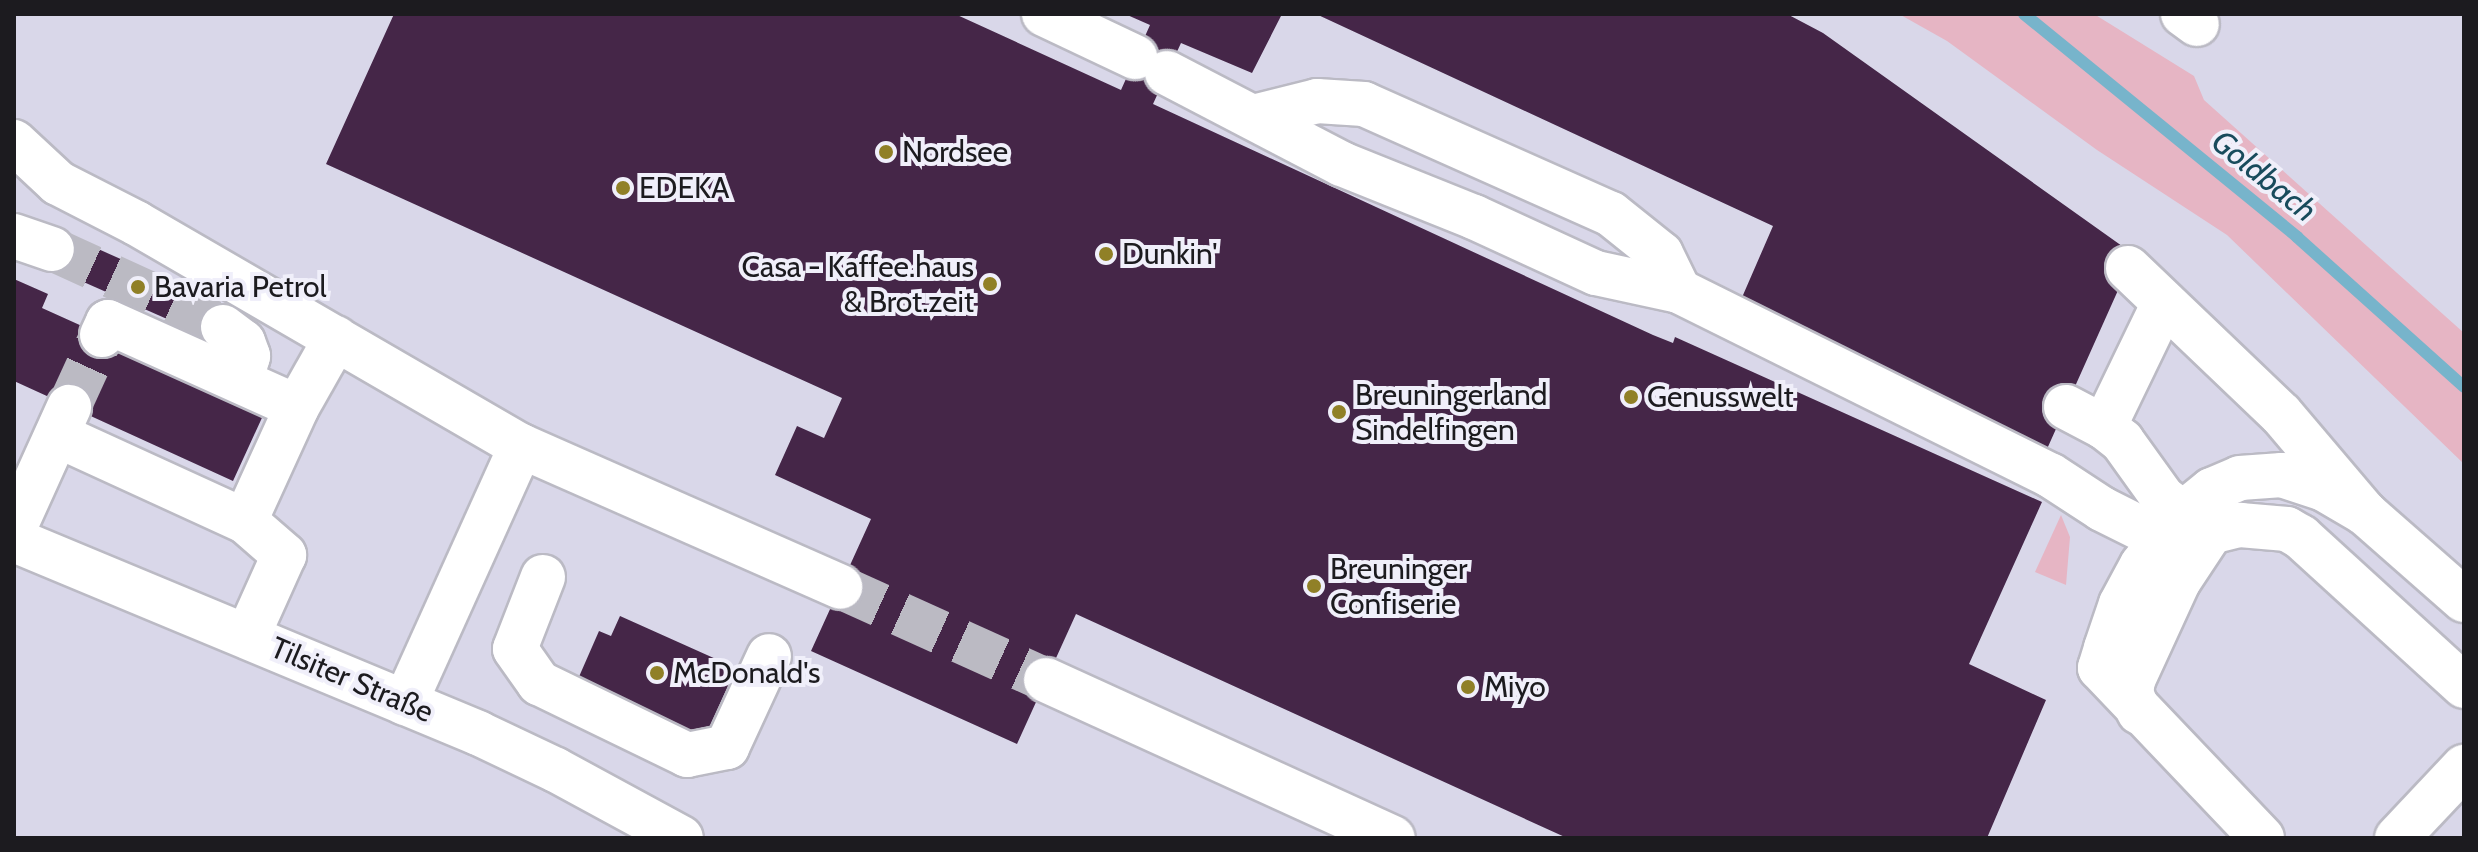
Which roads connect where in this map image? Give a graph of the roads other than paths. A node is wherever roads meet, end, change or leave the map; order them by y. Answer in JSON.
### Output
{"nodes":[{"id":1,"x":1044,"y":14,"type":"edge"},
{"id":2,"x":1253,"y":117,"type":"junction"},
{"id":3,"x":14,"y":142,"type":"edge"},
{"id":4,"x":2128,"y":268,"type":"dead end"},
{"id":5,"x":1679,"y":291,"type":"junction"},
{"id":6,"x":2164,"y":303,"type":"junction"},
{"id":7,"x":223,"y":327,"type":"tunnel mouth"},
{"id":8,"x":102,"y":335,"type":"dead end"},
{"id":9,"x":336,"y":338,"type":"junction"},
{"id":10,"x":241,"y":381,"type":"junction"},
{"id":11,"x":297,"y":407,"type":"junction"},
{"id":12,"x":2066,"y":407,"type":"dead end"},
{"id":13,"x":2104,"y":427,"type":"junction"},
{"id":14,"x":46,"y":439,"type":"edge"},
{"id":15,"x":521,"y":446,"type":"junction"},
{"id":16,"x":2365,"y":513,"type":"junction"},
{"id":17,"x":245,"y":521,"type":"junction"},
{"id":18,"x":2187,"y":525,"type":"junction"},
{"id":19,"x":17,"y":548,"type":"edge"},
{"id":20,"x":543,"y":577,"type":"dead end"},
{"id":21,"x":840,"y":587,"type":"tunnel mouth"},
{"id":22,"x":2464,"y":600,"type":"edge"},
{"id":23,"x":248,"y":635,"type":"junction"},
{"id":24,"x":769,"y":656,"type":"dead end"},
{"id":25,"x":1046,"y":680,"type":"tunnel mouth"},
{"id":26,"x":2464,"y":686,"type":"edge"},
{"id":27,"x":405,"y":703,"type":"junction"},
{"id":28,"x":2464,"y":767,"type":"edge"},
{"id":29,"x":1314,"y":822,"type":"edge"},
{"id":30,"x":681,"y":838,"type":"edge"},
{"id":31,"x":1393,"y":838,"type":"edge"},
{"id":32,"x":2262,"y":838,"type":"edge"},
{"id":33,"x":2397,"y":838,"type":"edge"}],
"edges":[{"from":1,"to":2,"type":"street"},
{"from":2,"to":5,"type":"street"},
{"from":2,"to":5,"type":"street"},
{"from":3,"to":9,"type":"street"},
{"from":4,"to":6,"type":"street"},
{"from":5,"to":18,"type":"street"},
{"from":6,"to":13,"type":"street"},
{"from":6,"to":16,"type":"street"},
{"from":7,"to":10,"type":"street"},
{"from":8,"to":10,"type":"street"},
{"from":9,"to":11,"type":"street"},
{"from":9,"to":15,"type":"street"},
{"from":10,"to":11,"type":"street"},
{"from":11,"to":17,"type":"street"},
{"from":12,"to":13,"type":"street"},
{"from":13,"to":18,"type":"street"},
{"from":14,"to":17,"type":"street"},
{"from":14,"to":19,"type":"street"},
{"from":15,"to":21,"type":"street"},
{"from":15,"to":27,"type":"street"},
{"from":16,"to":18,"type":"street"},
{"from":16,"to":22,"type":"street"},
{"from":17,"to":23,"type":"street"},
{"from":18,"to":26,"type":"street"},
{"from":18,"to":32,"type":"street"},
{"from":19,"to":23,"type":"street","name":"Tilsiter Straße"},
{"from":20,"to":24,"type":"street"},
{"from":23,"to":27,"type":"street","name":"Tilsiter Straße"},
{"from":25,"to":29,"type":"street"},
{"from":27,"to":30,"type":"street","name":"Tilsiter Straße"},
{"from":28,"to":33,"type":"street"},
{"from":29,"to":31,"type":"street"}]}
